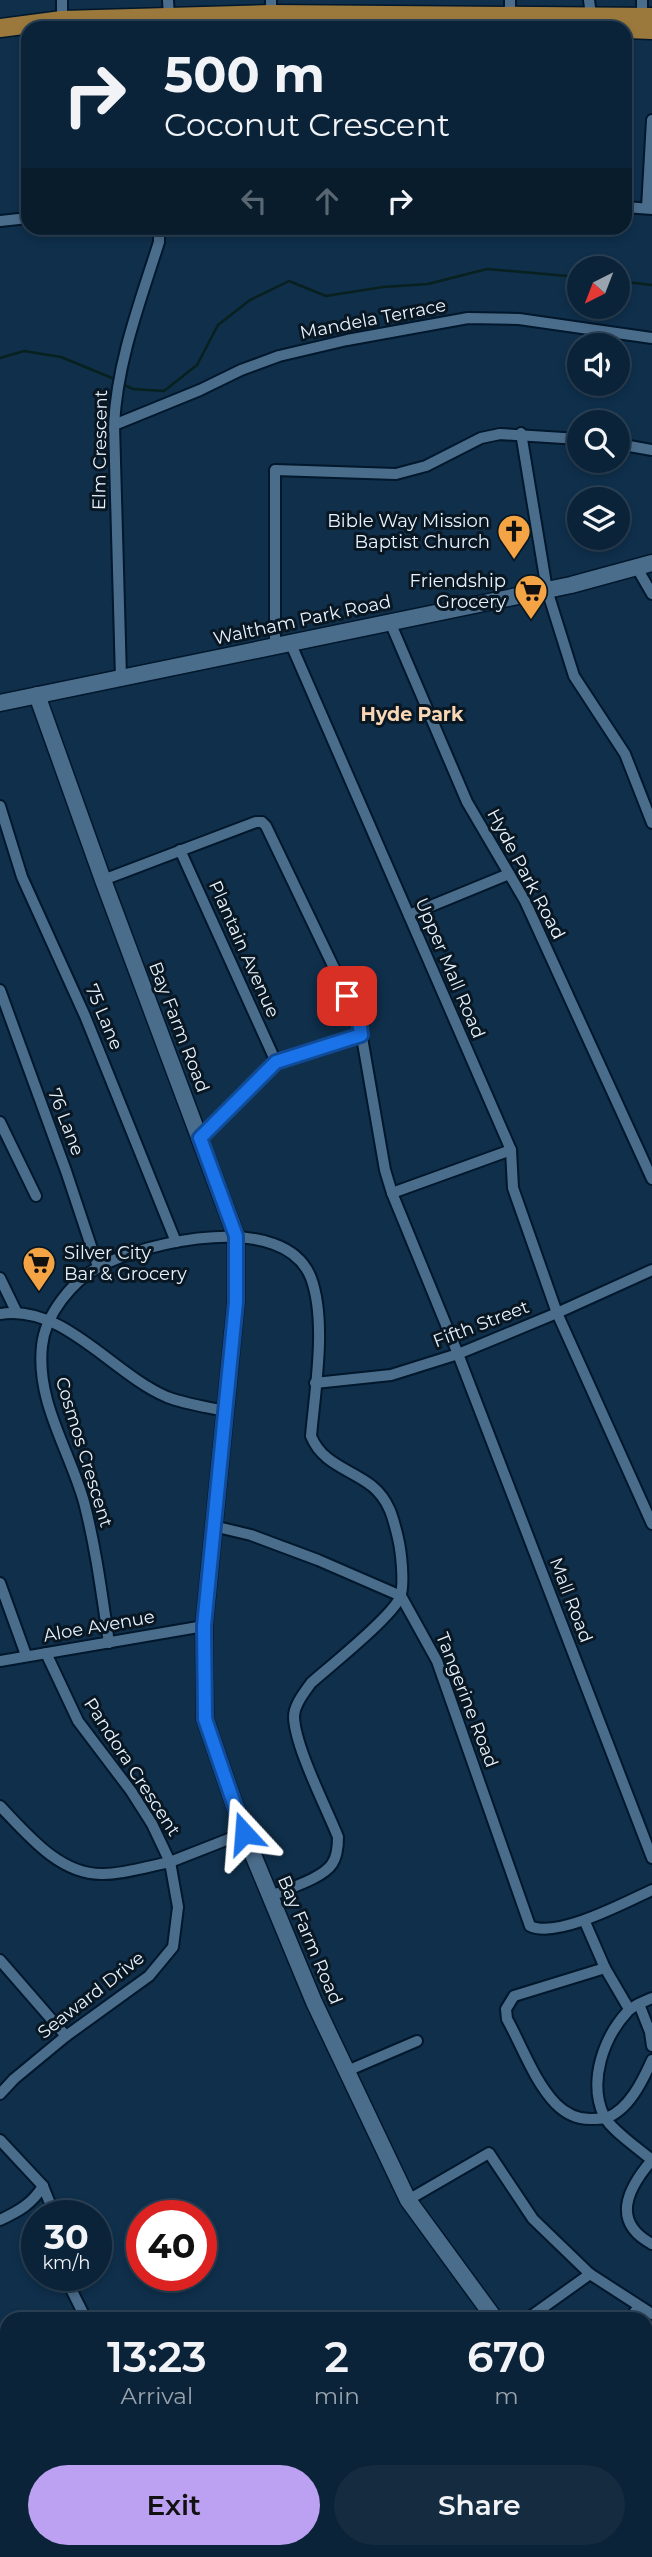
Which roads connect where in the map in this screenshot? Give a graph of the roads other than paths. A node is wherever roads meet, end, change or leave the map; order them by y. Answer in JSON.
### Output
{"nodes":[{"id":1,"x":62,"y":0,"type":"edge"},
{"id":2,"x":435,"y":7,"type":"edge"},
{"id":3,"x":510,"y":8,"type":"edge"},
{"id":4,"x":590,"y":8,"type":"edge"},
{"id":5,"x":169,"y":9,"type":"edge"},
{"id":6,"x":647,"y":16,"type":"edge"},
{"id":7,"x":264,"y":17,"type":"edge"},
{"id":8,"x":62,"y":21,"type":"edge"},
{"id":9,"x":83,"y":21,"type":"edge"},
{"id":10,"x":216,"y":21,"type":"edge"},
{"id":11,"x":304,"y":21,"type":"edge"},
{"id":12,"x":21,"y":27,"type":"edge"},
{"id":13,"x":0,"y":28,"type":"edge"},
{"id":14,"x":21,"y":35,"type":"edge"},
{"id":15,"x":0,"y":38,"type":"edge"},
{"id":16,"x":652,"y":120,"type":"edge"},
{"id":17,"x":632,"y":208,"type":"edge"},
{"id":18,"x":650,"y":209,"type":"edge"},
{"id":19,"x":21,"y":219,"type":"edge"},
{"id":20,"x":0,"y":221,"type":"edge"},
{"id":21,"x":159,"y":235,"type":"edge"},
{"id":22,"x":652,"y":338,"type":"edge"},
{"id":23,"x":114,"y":425,"type":"junction"},
{"id":24,"x":521,"y":433,"type":"junction"},
{"id":25,"x":567,"y":438,"type":"edge"},
{"id":26,"x":630,"y":446,"type":"edge"},
{"id":27,"x":652,"y":450,"type":"edge"},
{"id":28,"x":645,"y":566,"type":"edge"},
{"id":29,"x":547,"y":590,"type":"junction"},
{"id":30,"x":652,"y":594,"type":"edge"},
{"id":31,"x":390,"y":622,"type":"junction"},
{"id":32,"x":282,"y":644,"type":"junction"},
{"id":33,"x":121,"y":678,"type":"junction"},
{"id":34,"x":37,"y":695,"type":"junction"},
{"id":35,"x":0,"y":703,"type":"edge"},
{"id":36,"x":0,"y":806,"type":"edge"},
{"id":37,"x":652,"y":823,"type":"edge"},
{"id":38,"x":180,"y":850,"type":"junction"},
{"id":39,"x":509,"y":874,"type":"junction"},
{"id":40,"x":103,"y":880,"type":"junction"},
{"id":41,"x":409,"y":915,"type":"junction"},
{"id":42,"x":0,"y":990,"type":"edge"},
{"id":43,"x":361,"y":1035,"type":"junction"},
{"id":44,"x":276,"y":1062,"type":"junction"},
{"id":45,"x":0,"y":1122,"type":"edge"},
{"id":46,"x":200,"y":1138,"type":"junction"},
{"id":47,"x":511,"y":1150,"type":"junction"},
{"id":48,"x":652,"y":1179,"type":"edge"},
{"id":49,"x":392,"y":1193,"type":"junction"},
{"id":50,"x":36,"y":1196,"type":"dead end"},
{"id":51,"x":236,"y":1236,"type":"junction"},
{"id":52,"x":176,"y":1242,"type":"junction"},
{"id":53,"x":98,"y":1267,"type":"junction"},
{"id":54,"x":652,"y":1270,"type":"edge"},
{"id":55,"x":0,"y":1278,"type":"edge"},
{"id":56,"x":16,"y":1311,"type":"junction"},
{"id":57,"x":557,"y":1313,"type":"junction"},
{"id":58,"x":0,"y":1314,"type":"edge"},
{"id":59,"x":50,"y":1319,"type":"junction"},
{"id":60,"x":458,"y":1354,"type":"junction"},
{"id":61,"x":315,"y":1383,"type":"junction"},
{"id":62,"x":225,"y":1411,"type":"junction"},
{"id":63,"x":652,"y":1524,"type":"edge"},
{"id":64,"x":213,"y":1526,"type":"junction"},
{"id":65,"x":0,"y":1583,"type":"edge"},
{"id":66,"x":401,"y":1596,"type":"junction"},
{"id":67,"x":204,"y":1626,"type":"junction"},
{"id":68,"x":109,"y":1643,"type":"junction"},
{"id":69,"x":46,"y":1653,"type":"junction"},
{"id":70,"x":26,"y":1656,"type":"junction"},
{"id":71,"x":0,"y":1661,"type":"edge"},
{"id":72,"x":0,"y":1807,"type":"edge"},
{"id":73,"x":244,"y":1833,"type":"junction"},
{"id":74,"x":652,"y":1858,"type":"edge"},
{"id":75,"x":170,"y":1862,"type":"junction"},
{"id":76,"x":652,"y":1891,"type":"edge"},
{"id":77,"x":271,"y":1896,"type":"junction"},
{"id":78,"x":585,"y":1922,"type":"junction"},
{"id":79,"x":0,"y":1960,"type":"edge"},
{"id":80,"x":605,"y":1968,"type":"junction"},
{"id":81,"x":652,"y":1998,"type":"edge"},
{"id":82,"x":634,"y":2006,"type":"junction"},
{"id":83,"x":66,"y":2036,"type":"junction"},
{"id":84,"x":417,"y":2041,"type":"dead end"},
{"id":85,"x":652,"y":2046,"type":"edge"},
{"id":86,"x":652,"y":2060,"type":"edge"},
{"id":87,"x":347,"y":2071,"type":"junction"},
{"id":88,"x":0,"y":2094,"type":"edge"},
{"id":89,"x":605,"y":2118,"type":"junction"},
{"id":90,"x":0,"y":2140,"type":"edge"},
{"id":91,"x":652,"y":2160,"type":"edge"},
{"id":92,"x":43,"y":2186,"type":"junction"},
{"id":93,"x":49,"y":2200,"type":"edge"},
{"id":94,"x":408,"y":2200,"type":"junction"},
{"id":95,"x":0,"y":2220,"type":"edge"},
{"id":96,"x":652,"y":2244,"type":"edge"},
{"id":97,"x":590,"y":2274,"type":"junction"},
{"id":98,"x":73,"y":2291,"type":"edge"},
{"id":99,"x":639,"y":2307,"type":"junction"},
{"id":100,"x":83,"y":2312,"type":"edge"},
{"id":101,"x":490,"y":2312,"type":"edge"},
{"id":102,"x":537,"y":2312,"type":"edge"},
{"id":103,"x":635,"y":2312,"type":"edge"},
{"id":104,"x":648,"y":2312,"type":"edge"}],
"edges":[{"from":1,"to":8,"type":"street"},
{"from":2,"to":3,"type":"main road"},
{"from":2,"to":7,"type":"main road"},
{"from":3,"to":4,"type":"main road"},
{"from":4,"to":6,"type":"main road"},
{"from":5,"to":7,"type":"main road"},
{"from":5,"to":9,"type":"main road"},
{"from":7,"to":10,"type":"main road"},
{"from":7,"to":11,"type":"main road"},
{"from":12,"to":13,"type":"main road"},
{"from":14,"to":15,"type":"main road"},
{"from":16,"to":18,"type":"street"},
{"from":17,"to":18,"type":"street"},
{"from":19,"to":20,"type":"street"},
{"from":21,"to":23,"type":"street","name":"Elm Crescent"},
{"from":22,"to":23,"type":"street","name":"Mandela Terrace"},
{"from":23,"to":33,"type":"street","name":"Elm Crescent"},
{"from":24,"to":25,"type":"street"},
{"from":24,"to":29,"type":"street"},
{"from":24,"to":32,"type":"street"},
{"from":26,"to":27,"type":"street"},
{"from":28,"to":29,"type":"street","name":"Waltham Park Road"},
{"from":28,"to":30,"type":"street"},
{"from":29,"to":31,"type":"street","name":"Waltham Park Road"},
{"from":29,"to":37,"type":"street"},
{"from":31,"to":32,"type":"street","name":"Waltham Park Road"},
{"from":31,"to":39,"type":"street","name":"Hyde Park Road"},
{"from":32,"to":33,"type":"street","name":"Waltham Park Road"},
{"from":32,"to":41,"type":"street","name":"Upper Mall Road"},
{"from":33,"to":34,"type":"street","name":"Waltham Park Road"},
{"from":34,"to":35,"type":"street","name":"Waltham Park Road"},
{"from":34,"to":40,"type":"street","name":"Bay Farm Road"},
{"from":36,"to":52,"type":"street","name":"75 Lane"},
{"from":38,"to":40,"type":"street","name":"Mall Road"},
{"from":38,"to":43,"type":"street","name":"Mall Road"},
{"from":38,"to":44,"type":"street","name":"Plantain Avenue"},
{"from":39,"to":41,"type":"street"},
{"from":39,"to":48,"type":"street","name":"Hyde Park Road"},
{"from":40,"to":46,"type":"street","name":"Bay Farm Road"},
{"from":41,"to":47,"type":"street","name":"Upper Mall Road"},
{"from":42,"to":53,"type":"street","name":"76 Lane"},
{"from":43,"to":44,"type":"street"},
{"from":43,"to":49,"type":"street","name":"Mall Road"},
{"from":44,"to":46,"type":"street"},
{"from":45,"to":50,"type":"street"},
{"from":46,"to":51,"type":"street","name":"Bay Farm Road"},
{"from":47,"to":49,"type":"street"},
{"from":47,"to":57,"type":"street","name":"Upper Mall Road"},
{"from":49,"to":60,"type":"street","name":"Mall Road"},
{"from":51,"to":52,"type":"street","name":"Cosmos Crescent"},
{"from":51,"to":61,"type":"street","name":"Cosmos Crescent"},
{"from":51,"to":62,"type":"street","name":"Bay Farm Road"},
{"from":52,"to":53,"type":"street","name":"Cosmos Crescent"},
{"from":53,"to":59,"type":"street","name":"Cosmos Crescent"},
{"from":54,"to":57,"type":"street","name":"Fifth Street"},
{"from":55,"to":56,"type":"street"},
{"from":56,"to":58,"type":"street"},
{"from":56,"to":59,"type":"street"},
{"from":57,"to":60,"type":"street","name":"Fifth Street"},
{"from":57,"to":63,"type":"street","name":"Upper Mall Road"},
{"from":59,"to":62,"type":"street"},
{"from":59,"to":68,"type":"street","name":"Cosmos Crescent"},
{"from":60,"to":61,"type":"street","name":"Fifth Street"},
{"from":60,"to":74,"type":"street","name":"Mall Road"},
{"from":61,"to":66,"type":"street","name":"Cosmos Crescent"},
{"from":62,"to":64,"type":"street","name":"Bay Farm Road"},
{"from":64,"to":66,"type":"street"},
{"from":64,"to":67,"type":"street","name":"Bay Farm Road"},
{"from":65,"to":70,"type":"street"},
{"from":66,"to":77,"type":"street"},
{"from":66,"to":78,"type":"street","name":"Tangerine Road"},
{"from":67,"to":68,"type":"street","name":"Aloe Avenue"},
{"from":67,"to":73,"type":"street","name":"Bay Farm Road"},
{"from":68,"to":69,"type":"street","name":"Aloe Avenue"},
{"from":69,"to":70,"type":"street","name":"Aloe Avenue"},
{"from":69,"to":75,"type":"street","name":"Pandora Crescent"},
{"from":70,"to":71,"type":"street","name":"Aloe Avenue"},
{"from":72,"to":75,"type":"street"},
{"from":73,"to":75,"type":"street"},
{"from":73,"to":77,"type":"street","name":"Bay Farm Road"},
{"from":75,"to":83,"type":"street","name":"Seaward Drive"},
{"from":76,"to":78,"type":"street"},
{"from":77,"to":87,"type":"street","name":"Bay Farm Road"},
{"from":78,"to":80,"type":"street"},
{"from":79,"to":83,"type":"street"},
{"from":80,"to":82,"type":"street"},
{"from":80,"to":89,"type":"street"},
{"from":81,"to":82,"type":"street"},
{"from":82,"to":85,"type":"street"},
{"from":82,"to":89,"type":"street"},
{"from":83,"to":88,"type":"street","name":"Seaward Drive"},
{"from":84,"to":87,"type":"street"},
{"from":86,"to":89,"type":"street"},
{"from":87,"to":94,"type":"street","name":"Bay Farm Road"},
{"from":89,"to":91,"type":"street"},
{"from":90,"to":92,"type":"street"},
{"from":91,"to":96,"type":"street"},
{"from":92,"to":93,"type":"street"},
{"from":92,"to":95,"type":"street"},
{"from":94,"to":97,"type":"street"},
{"from":94,"to":101,"type":"street","name":"Bay Farm Road"},
{"from":97,"to":99,"type":"street"},
{"from":97,"to":102,"type":"street"},
{"from":98,"to":100,"type":"street"},
{"from":99,"to":103,"type":"street"},
{"from":99,"to":104,"type":"street"}]}
